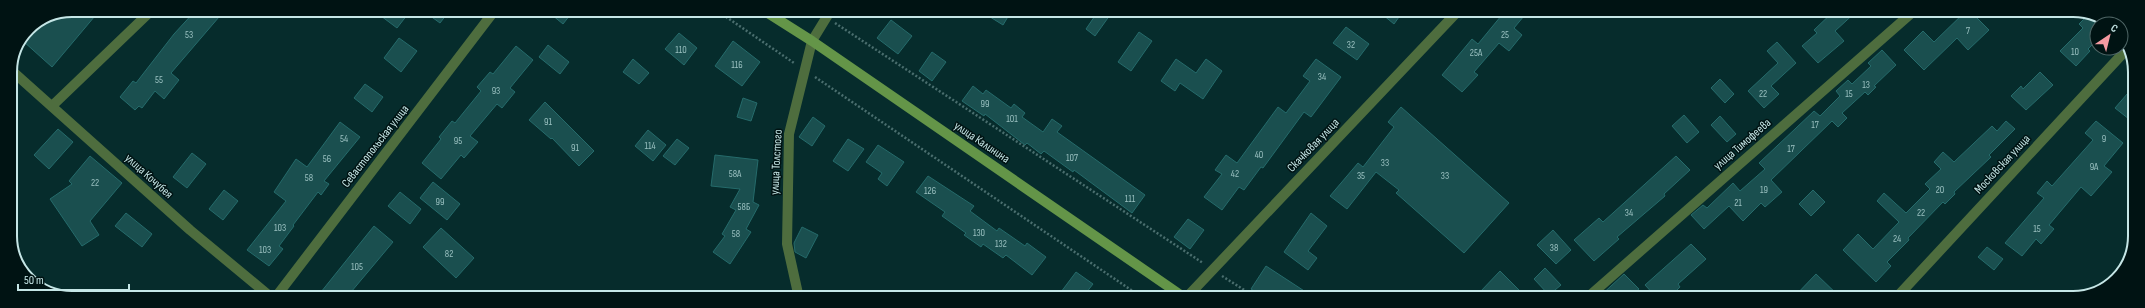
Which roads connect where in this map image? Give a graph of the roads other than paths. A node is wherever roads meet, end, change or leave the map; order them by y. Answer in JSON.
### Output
{"nodes":[{"id":1,"x":145,"y":17,"type":"edge"},
{"id":2,"x":490,"y":17,"type":"edge"},
{"id":3,"x":774,"y":17,"type":"edge"},
{"id":4,"x":827,"y":17,"type":"edge"},
{"id":5,"x":1452,"y":17,"type":"edge"},
{"id":6,"x":1907,"y":17,"type":"edge"},
{"id":7,"x":812,"y":41,"type":"junction"},
{"id":8,"x":2120,"y":56,"type":"edge"},
{"id":9,"x":17,"y":75,"type":"edge"},
{"id":10,"x":52,"y":106,"type":"junction"},
{"id":11,"x":264,"y":291,"type":"edge"},
{"id":12,"x":278,"y":291,"type":"edge"},
{"id":13,"x":797,"y":291,"type":"edge"},
{"id":14,"x":1175,"y":291,"type":"edge"},
{"id":15,"x":1192,"y":291,"type":"edge"},
{"id":16,"x":1595,"y":291,"type":"edge"},
{"id":17,"x":1902,"y":291,"type":"edge"}],
"edges":[{"from":1,"to":10,"type":"street"},
{"from":2,"to":12,"type":"street","name":"Севастопольская улица"},
{"from":3,"to":7,"type":"main road","name":"улица Калинина"},
{"from":4,"to":7,"type":"street","name":"улица Толстого"},
{"from":5,"to":15,"type":"street","name":"Скачковая улица"},
{"from":6,"to":16,"type":"street","name":"улица Тимофеева"},
{"from":7,"to":13,"type":"street","name":"улица Толстого"},
{"from":7,"to":14,"type":"main road","name":"улица Калинина"},
{"from":8,"to":17,"type":"street","name":"Московская улица"},
{"from":9,"to":10,"type":"street","name":"улица Кочубея"},
{"from":10,"to":11,"type":"street","name":"улица Кочубея"}]}
